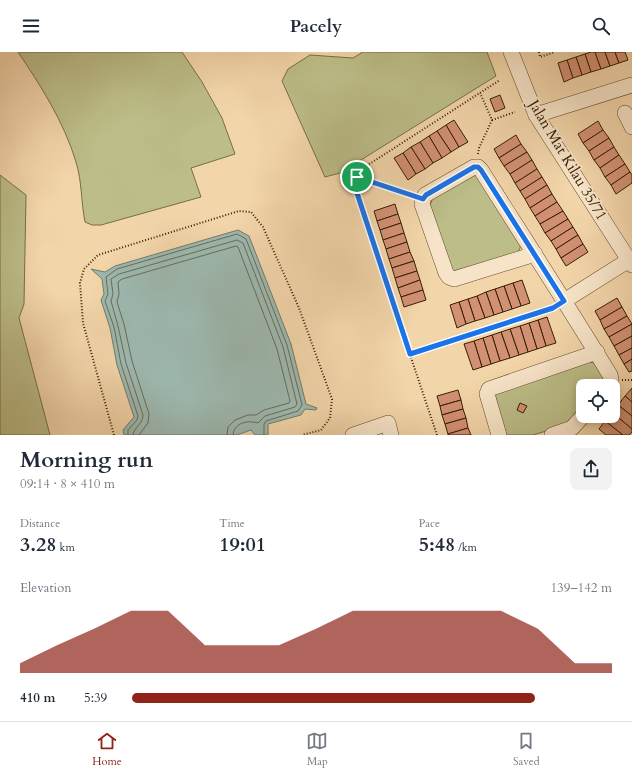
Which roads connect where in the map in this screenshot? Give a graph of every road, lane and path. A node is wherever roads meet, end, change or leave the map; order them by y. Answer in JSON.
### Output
{"nodes":[{"id":1,"x":511,"y":52,"type":"edge"},
{"id":2,"x":539,"y":52,"type":"edge"},
{"id":3,"x":555,"y":52,"type":"edge"},
{"id":4,"x":500,"y":80,"type":"dead end"},
{"id":5,"x":632,"y":85,"type":"edge"},
{"id":6,"x":480,"y":93,"type":"junction"},
{"id":7,"x":515,"y":112,"type":"dead end"},
{"id":8,"x":625,"y":113,"type":"dead end"},
{"id":9,"x":536,"y":115,"type":"junction"},
{"id":10,"x":492,"y":120,"type":"junction"},
{"id":11,"x":632,"y":127,"type":"edge"},
{"id":12,"x":478,"y":167,"type":"junction"},
{"id":13,"x":357,"y":177,"type":"junction"},
{"id":14,"x":423,"y":199,"type":"junction"},
{"id":15,"x":535,"y":254,"type":"junction"},
{"id":16,"x":630,"y":263,"type":"edge"},
{"id":17,"x":564,"y":301,"type":"junction"},
{"id":18,"x":597,"y":352,"type":"junction"},
{"id":19,"x":410,"y":354,"type":"junction"},
{"id":20,"x":611,"y":379,"type":"edge"},
{"id":21,"x":577,"y":423,"type":"edge"},
{"id":22,"x":371,"y":432,"type":"edge"},
{"id":23,"x":390,"y":432,"type":"edge"},
{"id":24,"x":114,"y":435,"type":"edge"},
{"id":25,"x":302,"y":435,"type":"edge"},
{"id":26,"x":353,"y":435,"type":"edge"},
{"id":27,"x":437,"y":435,"type":"edge"},
{"id":28,"x":499,"y":435,"type":"edge"},
{"id":29,"x":552,"y":435,"type":"edge"}],
"edges":[{"from":1,"to":9,"type":"street","name":"Jalan Mat Kilau 35/71"},
{"from":2,"to":3,"type":"path"},
{"from":4,"to":6,"type":"path"},
{"from":5,"to":9,"type":"street"},
{"from":6,"to":10,"type":"path"},
{"from":6,"to":13,"type":"path"},
{"from":7,"to":10,"type":"path"},
{"from":8,"to":11,"type":"street"},
{"from":9,"to":16,"type":"street","name":"Jalan Mat Kilau 35/71"},
{"from":10,"to":12,"type":"path"},
{"from":12,"to":14,"type":"street"},
{"from":12,"to":15,"type":"street"},
{"from":13,"to":14,"type":"path"},
{"from":13,"to":19,"type":"path"},
{"from":14,"to":15,"type":"street"},
{"from":15,"to":17,"type":"street"},
{"from":16,"to":17,"type":"street"},
{"from":17,"to":18,"type":"street"},
{"from":17,"to":19,"type":"path"},
{"from":18,"to":20,"type":"street"},
{"from":18,"to":28,"type":"street"},
{"from":19,"to":27,"type":"path"},
{"from":21,"to":29,"type":"street"},
{"from":22,"to":23,"type":"street"},
{"from":22,"to":26,"type":"street"},
{"from":24,"to":25,"type":"path"}]}
